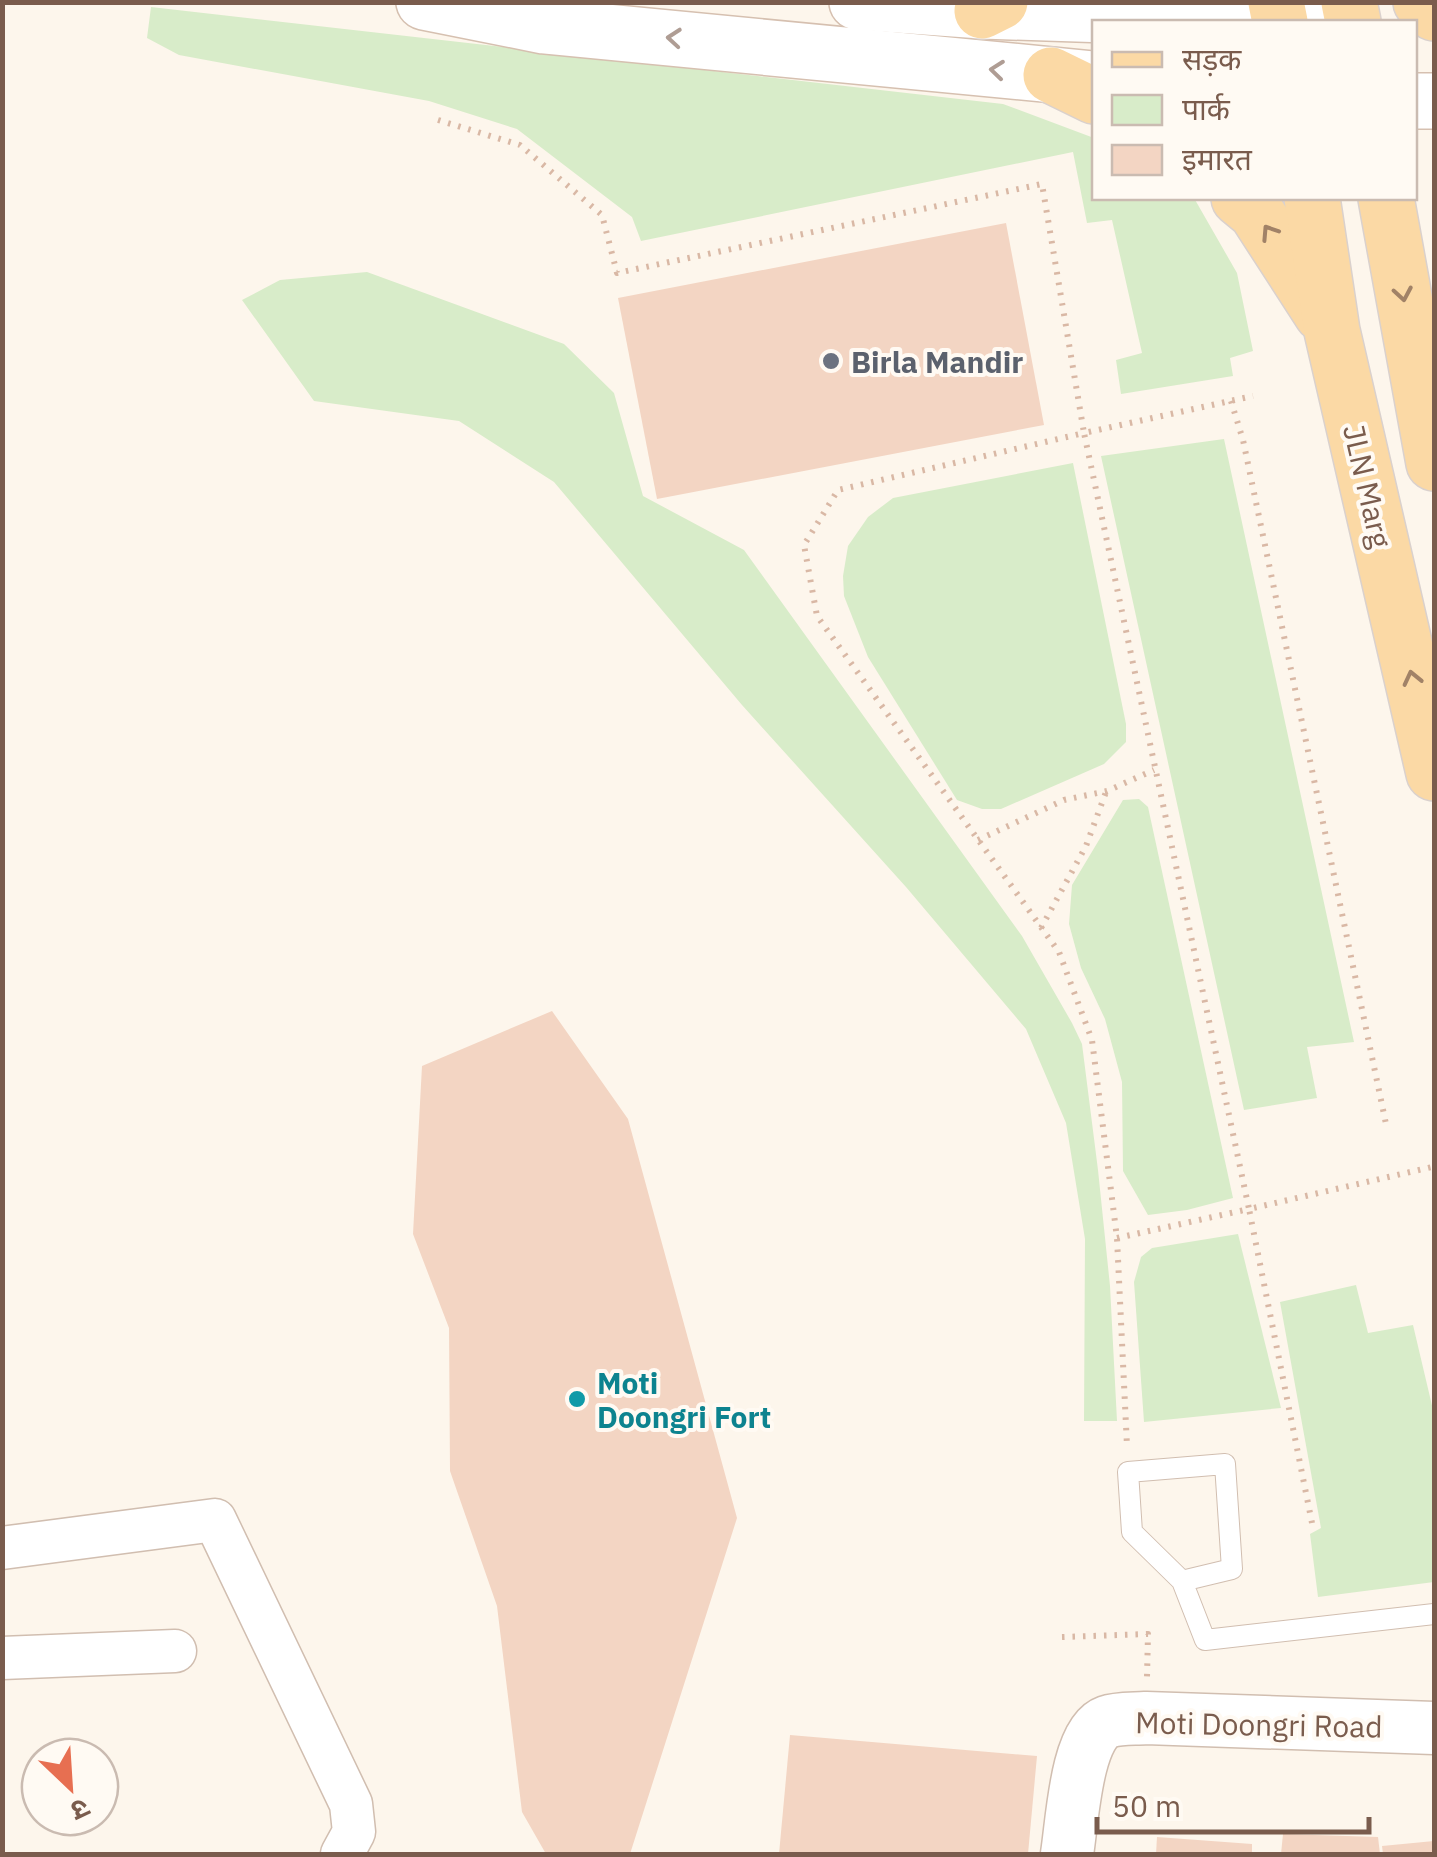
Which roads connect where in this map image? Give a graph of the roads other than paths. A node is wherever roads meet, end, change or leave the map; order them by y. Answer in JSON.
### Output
{"nodes":[{"id":1,"x":424,"y":2,"type":"edge"},
{"id":2,"x":858,"y":2,"type":"edge"},
{"id":3,"x":1421,"y":2,"type":"edge"},
{"id":4,"x":991,"y":7,"type":"edge"},
{"id":5,"x":1434,"y":13,"type":"edge"},
{"id":6,"x":1289,"y":17,"type":"edge"},
{"id":7,"x":1080,"y":83,"type":"edge"},
{"id":8,"x":1242,"y":200,"type":"edge"},
{"id":9,"x":1312,"y":200,"type":"edge"},
{"id":10,"x":1386,"y":200,"type":"edge"},
{"id":11,"x":1331,"y":329,"type":"junction"},
{"id":12,"x":1426,"y":372,"type":"edge"},
{"id":13,"x":1434,"y":463,"type":"edge"},
{"id":14,"x":1434,"y":773,"type":"edge"},
{"id":15,"x":2,"y":1548,"type":"edge"},
{"id":16,"x":1182,"y":1581,"type":"junction"},
{"id":17,"x":1434,"y":1614,"type":"edge"},
{"id":18,"x":175,"y":1651,"type":"dead end"},
{"id":19,"x":2,"y":1658,"type":"edge"},
{"id":20,"x":1434,"y":1728,"type":"edge"},
{"id":21,"x":342,"y":1854,"type":"edge"},
{"id":22,"x":1066,"y":1854,"type":"edge"}],
"edges":[{"from":7,"to":1,"type":"main road","one_way":true},
{"from":2,"to":4,"type":"main road"},
{"from":3,"to":5,"type":"main road"},
{"from":4,"to":6,"type":"main road"},
{"from":11,"to":8,"type":"main road","one_way":true},
{"from":9,"to":11,"type":"main road","name":"JLN Marg"},
{"from":10,"to":12,"type":"main road","one_way":true},
{"from":14,"to":11,"type":"main road","name":"JLN Marg","one_way":true},
{"from":12,"to":13,"type":"main road"},
{"from":15,"to":21,"type":"street"},
{"from":16,"to":16,"type":"lane"},
{"from":16,"to":17,"type":"lane"},
{"from":18,"to":19,"type":"street"},
{"from":20,"to":22,"type":"street","name":"Moti Doongri Road"}]}
